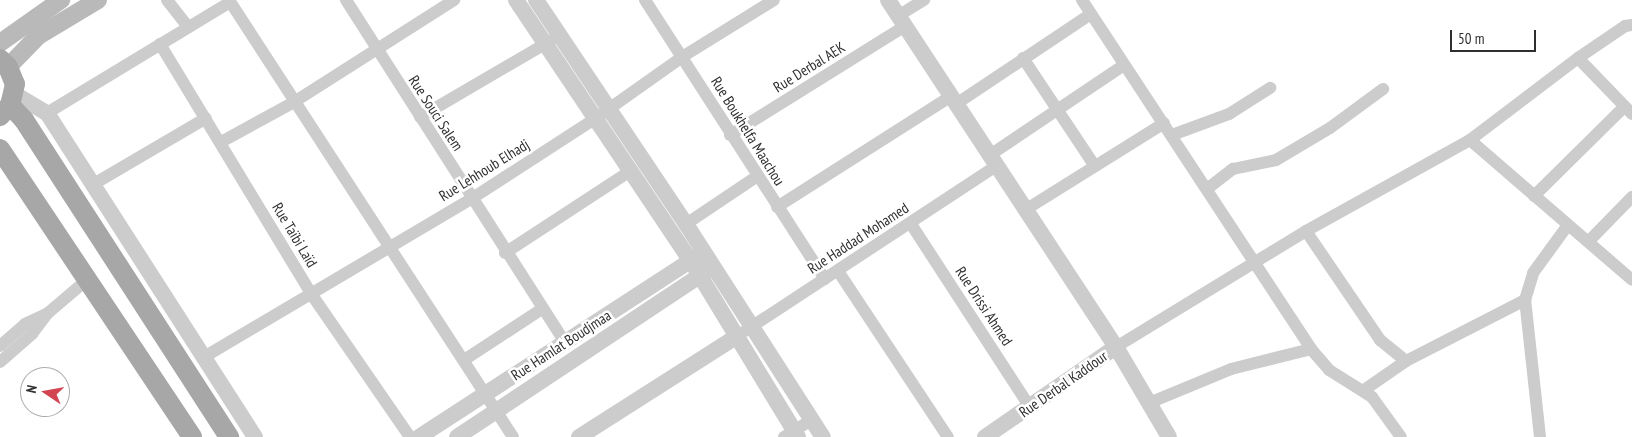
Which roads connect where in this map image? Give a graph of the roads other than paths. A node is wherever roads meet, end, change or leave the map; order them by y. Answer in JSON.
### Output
{"nodes":[{"id":1,"x":61,"y":0,"type":"edge"},
{"id":2,"x":98,"y":0,"type":"edge"},
{"id":3,"x":167,"y":0,"type":"edge"},
{"id":4,"x":346,"y":0,"type":"edge"},
{"id":5,"x":454,"y":0,"type":"edge"},
{"id":6,"x":516,"y":0,"type":"edge"},
{"id":7,"x":536,"y":0,"type":"edge"},
{"id":8,"x":645,"y":0,"type":"edge"},
{"id":9,"x":888,"y":0,"type":"edge"},
{"id":10,"x":924,"y":0,"type":"edge"},
{"id":11,"x":1082,"y":0,"type":"edge"},
{"id":12,"x":229,"y":1,"type":"edge"},
{"id":13,"x":770,"y":1,"type":"edge"},
{"id":14,"x":1091,"y":14,"type":"junction"},
{"id":15,"x":901,"y":21,"type":"junction"},
{"id":16,"x":1632,"y":25,"type":"edge"},
{"id":17,"x":188,"y":27,"type":"junction"},
{"id":18,"x":559,"y":36,"type":"junction"},
{"id":19,"x":0,"y":42,"type":"edge"},
{"id":20,"x":160,"y":44,"type":"junction"},
{"id":21,"x":544,"y":45,"type":"junction"},
{"id":22,"x":375,"y":49,"type":"junction"},
{"id":23,"x":682,"y":57,"type":"junction"},
{"id":24,"x":1023,"y":58,"type":"junction"},
{"id":25,"x":1578,"y":58,"type":"junction"},
{"id":26,"x":4,"y":63,"type":"edge"},
{"id":27,"x":1124,"y":65,"type":"junction"},
{"id":28,"x":1270,"y":88,"type":"dead end"},
{"id":29,"x":1383,"y":89,"type":"dead end"},
{"id":30,"x":953,"y":100,"type":"junction"},
{"id":31,"x":294,"y":102,"type":"junction"},
{"id":32,"x":8,"y":105,"type":"edge"},
{"id":33,"x":1057,"y":111,"type":"junction"},
{"id":34,"x":1628,"y":111,"type":"edge"},
{"id":35,"x":47,"y":113,"type":"junction"},
{"id":36,"x":602,"y":114,"type":"junction"},
{"id":37,"x":420,"y":117,"type":"junction"},
{"id":38,"x":206,"y":118,"type":"junction"},
{"id":39,"x":1164,"y":123,"type":"junction"},
{"id":40,"x":730,"y":135,"type":"junction"},
{"id":41,"x":1172,"y":135,"type":"junction"},
{"id":42,"x":1470,"y":140,"type":"junction"},
{"id":43,"x":221,"y":142,"type":"junction"},
{"id":44,"x":0,"y":149,"type":"edge"},
{"id":45,"x":993,"y":160,"type":"junction"},
{"id":46,"x":1094,"y":165,"type":"junction"},
{"id":47,"x":632,"y":170,"type":"junction"},
{"id":48,"x":756,"y":177,"type":"junction"},
{"id":49,"x":92,"y":185,"type":"junction"},
{"id":50,"x":1207,"y":189,"type":"junction"},
{"id":51,"x":1534,"y":196,"type":"junction"},
{"id":52,"x":1632,"y":197,"type":"edge"},
{"id":53,"x":471,"y":198,"type":"junction"},
{"id":54,"x":777,"y":207,"type":"junction"},
{"id":55,"x":1025,"y":210,"type":"junction"},
{"id":56,"x":686,"y":224,"type":"junction"},
{"id":57,"x":911,"y":224,"type":"junction"},
{"id":58,"x":1568,"y":225,"type":"junction"},
{"id":59,"x":1306,"y":231,"type":"junction"},
{"id":60,"x":1590,"y":241,"type":"junction"},
{"id":61,"x":390,"y":248,"type":"junction"},
{"id":62,"x":505,"y":253,"type":"junction"},
{"id":63,"x":697,"y":256,"type":"junction"},
{"id":64,"x":1254,"y":263,"type":"junction"},
{"id":65,"x":706,"y":271,"type":"junction"},
{"id":66,"x":838,"y":271,"type":"junction"},
{"id":67,"x":88,"y":279,"type":"junction"},
{"id":68,"x":825,"y":279,"type":"junction"},
{"id":69,"x":1632,"y":280,"type":"edge"},
{"id":70,"x":312,"y":295,"type":"junction"},
{"id":71,"x":1525,"y":300,"type":"junction"},
{"id":72,"x":542,"y":309,"type":"junction"},
{"id":73,"x":48,"y":313,"type":"junction"},
{"id":74,"x":751,"y":327,"type":"junction"},
{"id":75,"x":736,"y":337,"type":"junction"},
{"id":76,"x":565,"y":343,"type":"junction"},
{"id":77,"x":0,"y":346,"type":"edge"},
{"id":78,"x":1116,"y":348,"type":"junction"},
{"id":79,"x":1311,"y":349,"type":"junction"},
{"id":80,"x":204,"y":356,"type":"junction"},
{"id":81,"x":464,"y":360,"type":"junction"},
{"id":82,"x":1406,"y":361,"type":"junction"},
{"id":83,"x":0,"y":362,"type":"edge"},
{"id":84,"x":1364,"y":390,"type":"junction"},
{"id":85,"x":486,"y":394,"type":"junction"},
{"id":86,"x":1149,"y":403,"type":"junction"},
{"id":87,"x":1030,"y":407,"type":"junction"},
{"id":88,"x":498,"y":412,"type":"junction"},
{"id":89,"x":811,"y":420,"type":"junction"},
{"id":90,"x":792,"y":435,"type":"edge"},
{"id":91,"x":582,"y":436,"type":"edge"},
{"id":92,"x":192,"y":437,"type":"edge"},
{"id":93,"x":229,"y":437,"type":"edge"},
{"id":94,"x":255,"y":437,"type":"edge"},
{"id":95,"x":410,"y":437,"type":"edge"},
{"id":96,"x":419,"y":437,"type":"edge"},
{"id":97,"x":458,"y":437,"type":"edge"},
{"id":98,"x":513,"y":437,"type":"edge"},
{"id":99,"x":823,"y":437,"type":"edge"},
{"id":100,"x":948,"y":437,"type":"edge"},
{"id":101,"x":985,"y":437,"type":"edge"},
{"id":102,"x":1169,"y":437,"type":"edge"},
{"id":103,"x":1402,"y":437,"type":"edge"},
{"id":104,"x":1540,"y":437,"type":"edge"}],
"edges":[{"from":1,"to":19,"type":"main road"},
{"from":2,"to":26,"type":"main road"},
{"from":3,"to":17,"type":"street"},
{"from":4,"to":22,"type":"street","name":"Rue Souci Salem"},
{"from":5,"to":22,"type":"street"},
{"from":6,"to":21,"type":"street"},
{"from":7,"to":18,"type":"street"},
{"from":8,"to":23,"type":"street","name":"Rue Boukhelfa Maachou"},
{"from":9,"to":15,"type":"street"},
{"from":10,"to":15,"type":"street","name":"Rue Derbal AEK"},
{"from":11,"to":14,"type":"street"},
{"from":12,"to":17,"type":"street"},
{"from":12,"to":31,"type":"street"},
{"from":13,"to":23,"type":"street","name":"Rue Lehhoub Elhadj"},
{"from":14,"to":24,"type":"street"},
{"from":14,"to":27,"type":"street"},
{"from":15,"to":30,"type":"street"},
{"from":15,"to":40,"type":"street","name":"Rue Derbal AEK"},
{"from":16,"to":25,"type":"street"},
{"from":17,"to":20,"type":"street"},
{"from":18,"to":21,"type":"street"},
{"from":18,"to":36,"type":"street"},
{"from":20,"to":35,"type":"street"},
{"from":20,"to":38,"type":"street","name":"Rue Taïbi Laïd"},
{"from":21,"to":36,"type":"street"},
{"from":21,"to":37,"type":"street"},
{"from":22,"to":31,"type":"street"},
{"from":22,"to":37,"type":"street","name":"Rue Souci Salem"},
{"from":23,"to":36,"type":"street","name":"Rue Lehhoub Elhadj"},
{"from":23,"to":40,"type":"street","name":"Rue Boukhelfa Maachou"},
{"from":24,"to":30,"type":"street"},
{"from":24,"to":33,"type":"street"},
{"from":25,"to":34,"type":"street"},
{"from":25,"to":42,"type":"street"},
{"from":26,"to":32,"type":"main road"},
{"from":27,"to":33,"type":"street","name":"Rue Haddad Mohamed"},
{"from":27,"to":39,"type":"street"},
{"from":28,"to":41,"type":"street"},
{"from":29,"to":50,"type":"street"},
{"from":30,"to":45,"type":"street"},
{"from":30,"to":54,"type":"street"},
{"from":31,"to":43,"type":"street"},
{"from":31,"to":61,"type":"street"},
{"from":32,"to":35,"type":"street"},
{"from":32,"to":93,"type":"main road"},
{"from":33,"to":45,"type":"street","name":"Rue Haddad Mohamed"},
{"from":33,"to":46,"type":"street"},
{"from":34,"to":51,"type":"street"},
{"from":35,"to":49,"type":"street"},
{"from":36,"to":47,"type":"street"},
{"from":36,"to":53,"type":"street","name":"Rue Lehhoub Elhadj"},
{"from":36,"to":56,"type":"street"},
{"from":37,"to":53,"type":"street","name":"Rue Souci Salem"},
{"from":38,"to":43,"type":"street","name":"Rue Taïbi Laïd"},
{"from":38,"to":49,"type":"street"},
{"from":39,"to":41,"type":"street"},
{"from":39,"to":46,"type":"street"},
{"from":40,"to":48,"type":"street","name":"Rue Boukhelfa Maachou"},
{"from":41,"to":50,"type":"street"},
{"from":42,"to":51,"type":"street"},
{"from":42,"to":59,"type":"street"},
{"from":43,"to":70,"type":"street","name":"Rue Taïbi Laïd"},
{"from":44,"to":67,"type":"main road"},
{"from":45,"to":55,"type":"street"},
{"from":45,"to":57,"type":"street","name":"Rue Haddad Mohamed"},
{"from":46,"to":55,"type":"street"},
{"from":47,"to":62,"type":"street"},
{"from":47,"to":63,"type":"street"},
{"from":48,"to":54,"type":"street","name":"Rue Boukhelfa Maachou"},
{"from":48,"to":56,"type":"street"},
{"from":49,"to":80,"type":"street"},
{"from":50,"to":64,"type":"street"},
{"from":51,"to":58,"type":"street"},
{"from":52,"to":60,"type":"street"},
{"from":53,"to":61,"type":"street","name":"Rue Lehhoub Elhadj"},
{"from":53,"to":62,"type":"street","name":"Rue Souci Salem"},
{"from":54,"to":68,"type":"street","name":"Rue Boukhelfa Maachou"},
{"from":55,"to":78,"type":"street"},
{"from":56,"to":63,"type":"street"},
{"from":57,"to":66,"type":"street","name":"Rue Haddad Mohamed"},
{"from":57,"to":87,"type":"street","name":"Rue Drissi Ahmed"},
{"from":58,"to":60,"type":"street"},
{"from":58,"to":71,"type":"street"},
{"from":59,"to":64,"type":"street"},
{"from":59,"to":82,"type":"street"},
{"from":60,"to":69,"type":"street"},
{"from":61,"to":70,"type":"street","name":"Rue Lehhoub Elhadj"},
{"from":61,"to":81,"type":"street"},
{"from":62,"to":72,"type":"street","name":"Rue Souci Salem"},
{"from":63,"to":65,"type":"street"},
{"from":63,"to":76,"type":"street","name":"Rue Hamlat Boudjmaa"},
{"from":64,"to":78,"type":"street"},
{"from":64,"to":79,"type":"street"},
{"from":65,"to":74,"type":"street"},
{"from":65,"to":75,"type":"street"},
{"from":65,"to":88,"type":"street","name":"Rue Hamlat Boudjmaa"},
{"from":66,"to":68,"type":"street","name":"Rue Haddad Mohamed"},
{"from":66,"to":100,"type":"street"},
{"from":67,"to":73,"type":"street"},
{"from":67,"to":92,"type":"main road"},
{"from":68,"to":74,"type":"street","name":"Rue Haddad Mohamed"},
{"from":70,"to":80,"type":"street","name":"Rue Lehhoub Elhadj"},
{"from":70,"to":95,"type":"street","name":"Rue Taïbi Laïd"},
{"from":71,"to":82,"type":"street"},
{"from":71,"to":104,"type":"street"},
{"from":72,"to":76,"type":"street","name":"Rue Souci Salem"},
{"from":72,"to":81,"type":"street"},
{"from":73,"to":77,"type":"street"},
{"from":73,"to":83,"type":"street"},
{"from":74,"to":75,"type":"street","name":"Rue Haddad Mohamed"},
{"from":74,"to":89,"type":"street"},
{"from":75,"to":90,"type":"street"},
{"from":75,"to":91,"type":"street"},
{"from":76,"to":85,"type":"street","name":"Rue Hamlat Boudjmaa"},
{"from":78,"to":86,"type":"street"},
{"from":78,"to":87,"type":"street","name":"Rue Derbal Kaddour"},
{"from":79,"to":84,"type":"street"},
{"from":79,"to":86,"type":"street"},
{"from":80,"to":94,"type":"street"},
{"from":81,"to":85,"type":"street"},
{"from":82,"to":84,"type":"street"},
{"from":84,"to":103,"type":"street"},
{"from":85,"to":88,"type":"street"},
{"from":85,"to":96,"type":"street","name":"Rue Hamlat Boudjmaa"},
{"from":86,"to":102,"type":"street"},
{"from":87,"to":101,"type":"street","name":"Rue Derbal Kaddour"},
{"from":88,"to":97,"type":"street","name":"Rue Hamlat Boudjmaa"},
{"from":88,"to":98,"type":"street"},
{"from":89,"to":90,"type":"street"},
{"from":89,"to":99,"type":"street"}]}
